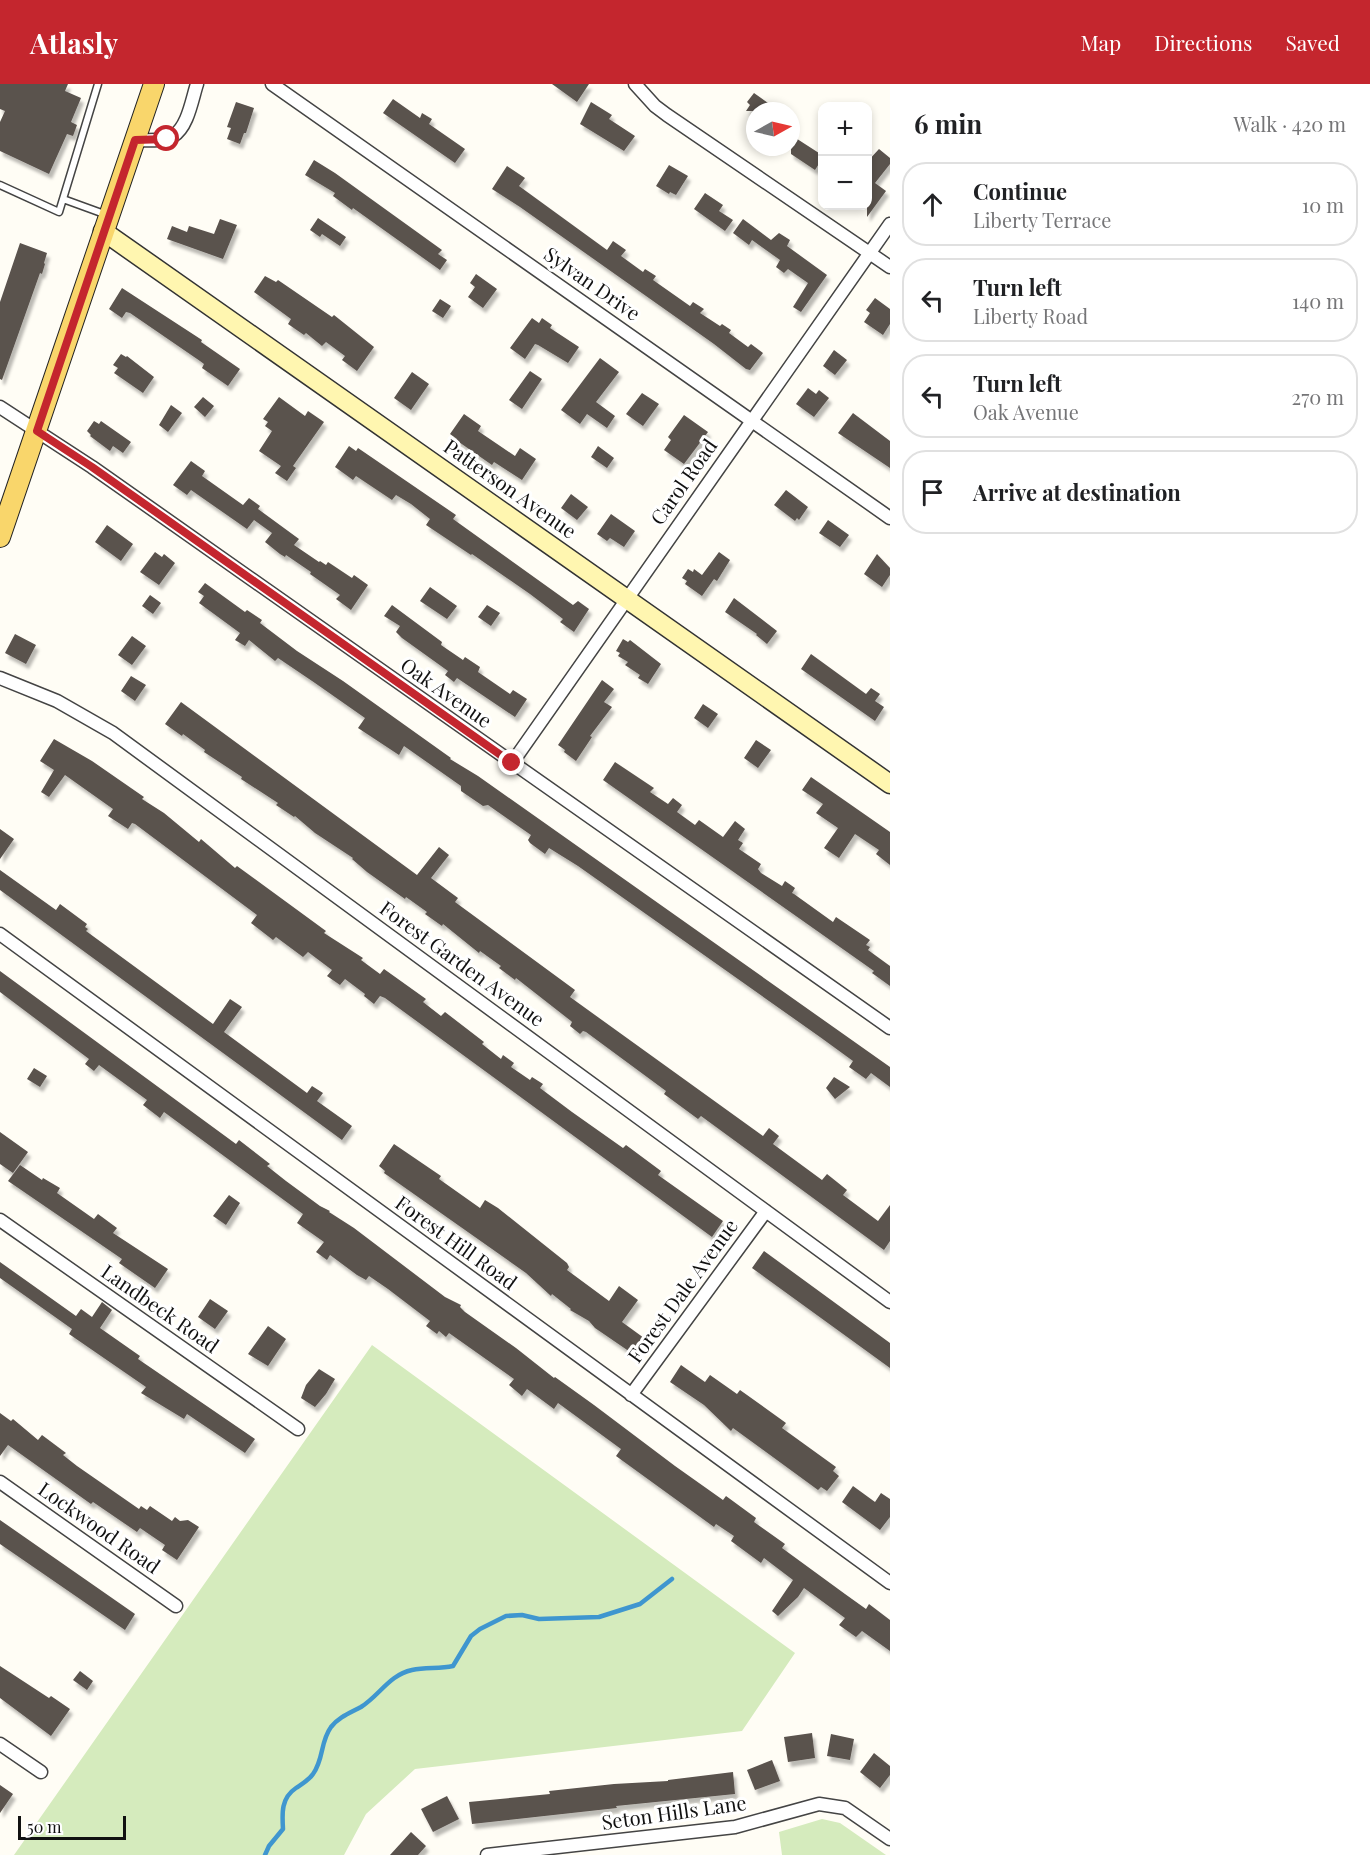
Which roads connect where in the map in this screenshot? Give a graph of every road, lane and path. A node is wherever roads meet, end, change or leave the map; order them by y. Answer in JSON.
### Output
{"nodes":[{"id":1,"x":98,"y":84,"type":"edge"},
{"id":2,"x":154,"y":84,"type":"edge"},
{"id":3,"x":197,"y":84,"type":"edge"},
{"id":4,"x":272,"y":84,"type":"edge"},
{"id":5,"x":635,"y":84,"type":"edge"},
{"id":6,"x":135,"y":140,"type":"junction"},
{"id":7,"x":0,"y":185,"type":"edge"},
{"id":8,"x":63,"y":199,"type":"junction"},
{"id":9,"x":106,"y":224,"type":"junction"},
{"id":10,"x":890,"y":224,"type":"edge"},
{"id":11,"x":869,"y":254,"type":"junction"},
{"id":12,"x":890,"y":267,"type":"edge"},
{"id":13,"x":0,"y":407,"type":"edge"},
{"id":14,"x":751,"y":420,"type":"junction"},
{"id":15,"x":37,"y":431,"type":"junction"},
{"id":16,"x":890,"y":518,"type":"edge"},
{"id":17,"x":0,"y":537,"type":"edge"},
{"id":18,"x":627,"y":599,"type":"junction"},
{"id":19,"x":0,"y":678,"type":"edge"},
{"id":20,"x":512,"y":763,"type":"junction"},
{"id":21,"x":890,"y":784,"type":"edge"},
{"id":22,"x":0,"y":934,"type":"edge"},
{"id":23,"x":890,"y":1028,"type":"edge"},
{"id":24,"x":766,"y":1211,"type":"junction"},
{"id":25,"x":0,"y":1220,"type":"edge"},
{"id":26,"x":890,"y":1302,"type":"edge"},
{"id":27,"x":631,"y":1395,"type":"junction"},
{"id":28,"x":298,"y":1429,"type":"dead end"},
{"id":29,"x":0,"y":1482,"type":"edge"},
{"id":30,"x":890,"y":1583,"type":"edge"},
{"id":31,"x":176,"y":1606,"type":"dead end"},
{"id":32,"x":0,"y":1744,"type":"edge"},
{"id":33,"x":41,"y":1772,"type":"dead end"},
{"id":34,"x":890,"y":1839,"type":"edge"},
{"id":35,"x":487,"y":1855,"type":"edge"}],
"edges":[{"from":1,"to":8,"type":"lane"},
{"from":2,"to":6,"type":"main road"},
{"from":3,"to":6,"type":"street"},
{"from":4,"to":14,"type":"street","name":"Sylvan Drive"},
{"from":5,"to":11,"type":"street"},
{"from":6,"to":9,"type":"main road"},
{"from":7,"to":8,"type":"lane"},
{"from":8,"to":9,"type":"lane"},
{"from":9,"to":15,"type":"main road"},
{"from":9,"to":18,"type":"main road","name":"Patterson Avenue"},
{"from":10,"to":11,"type":"street","name":"Carol Road"},
{"from":11,"to":12,"type":"street"},
{"from":11,"to":14,"type":"street","name":"Carol Road"},
{"from":13,"to":15,"type":"street","name":"Oak Avenue"},
{"from":14,"to":16,"type":"street","name":"Sylvan Drive"},
{"from":14,"to":18,"type":"street","name":"Carol Road"},
{"from":15,"to":17,"type":"main road"},
{"from":15,"to":20,"type":"street","name":"Oak Avenue"},
{"from":18,"to":20,"type":"street","name":"Carol Road"},
{"from":18,"to":21,"type":"main road","name":"Patterson Avenue"},
{"from":19,"to":24,"type":"street","name":"Forest Garden Avenue"},
{"from":20,"to":23,"type":"street","name":"Oak Avenue"},
{"from":22,"to":27,"type":"street","name":"Forest Hill Road"},
{"from":24,"to":26,"type":"street","name":"Forest Garden Avenue"},
{"from":24,"to":27,"type":"street","name":"Forest Dale Avenue"},
{"from":25,"to":28,"type":"street","name":"Landbeck Road"},
{"from":27,"to":30,"type":"street","name":"Forest Hill Road"},
{"from":29,"to":31,"type":"street","name":"Lockwood Road"},
{"from":32,"to":33,"type":"street"},
{"from":34,"to":35,"type":"street","name":"Seton Hills Lane"}]}
